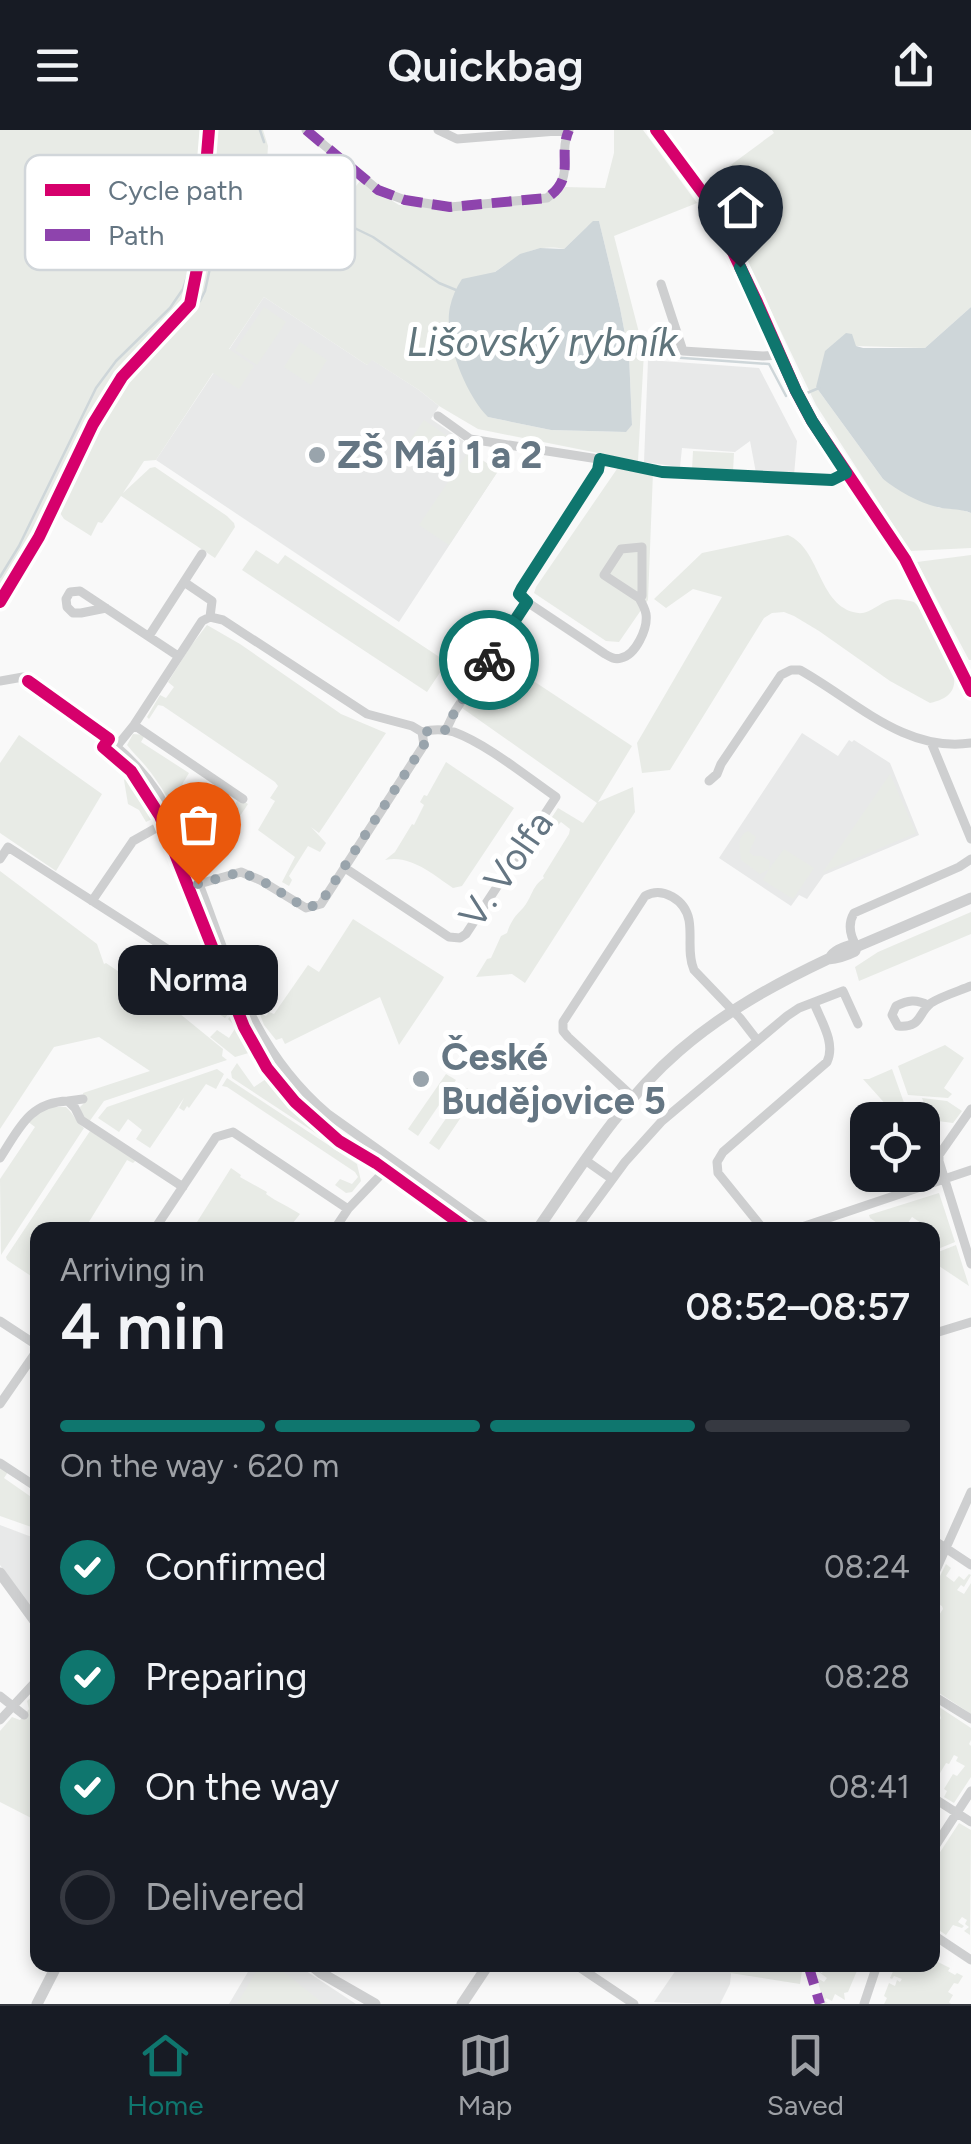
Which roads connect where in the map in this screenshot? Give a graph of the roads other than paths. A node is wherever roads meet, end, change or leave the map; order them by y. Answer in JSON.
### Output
{"nodes":[{"id":1,"x":306,"y":130,"type":"edge"},
{"id":2,"x":438,"y":130,"type":"edge"},
{"id":3,"x":656,"y":130,"type":"edge"},
{"id":4,"x":336,"y":155,"type":"edge"},
{"id":5,"x":355,"y":171,"type":"edge"},
{"id":6,"x":661,"y":284,"type":"dead end"},
{"id":7,"x":778,"y":354,"type":"junction"},
{"id":8,"x":438,"y":416,"type":"dead end"},
{"id":9,"x":600,"y":459,"type":"junction"},
{"id":10,"x":846,"y":473,"type":"junction"},
{"id":11,"x":202,"y":554,"type":"dead end"},
{"id":12,"x":184,"y":582,"type":"junction"},
{"id":13,"x":640,"y":598,"type":"junction"},
{"id":14,"x":527,"y":602,"type":"junction"},
{"id":15,"x":106,"y":608,"type":"dead end"},
{"id":16,"x":210,"y":618,"type":"junction"},
{"id":17,"x":149,"y":636,"type":"junction"},
{"id":18,"x":178,"y":656,"type":"junction"},
{"id":19,"x":0,"y":681,"type":"edge"},
{"id":20,"x":971,"y":691,"type":"edge"},
{"id":21,"x":134,"y":725,"type":"junction"},
{"id":22,"x":446,"y":730,"type":"junction"},
{"id":23,"x":422,"y":732,"type":"junction"},
{"id":24,"x":931,"y":742,"type":"junction"},
{"id":25,"x":971,"y":743,"type":"edge"},
{"id":26,"x":117,"y":746,"type":"junction"},
{"id":27,"x":709,"y":780,"type":"dead end"},
{"id":28,"x":243,"y":799,"type":"dead end"},
{"id":29,"x":172,"y":819,"type":"junction"},
{"id":30,"x":971,"y":839,"type":"edge"},
{"id":31,"x":4,"y":844,"type":"edge"},
{"id":32,"x":971,"y":858,"type":"edge"},
{"id":33,"x":0,"y":859,"type":"edge"},
{"id":34,"x":345,"y":868,"type":"junction"},
{"id":35,"x":198,"y":884,"type":"junction"},
{"id":36,"x":92,"y":901,"type":"junction"},
{"id":37,"x":968,"y":901,"type":"edge"},
{"id":38,"x":856,"y":947,"type":"junction"},
{"id":39,"x":228,"y":961,"type":"junction"},
{"id":40,"x":971,"y":986,"type":"edge"},
{"id":41,"x":814,"y":1002,"type":"junction"},
{"id":42,"x":928,"y":1005,"type":"dead end"},
{"id":43,"x":732,"y":1010,"type":"junction"},
{"id":44,"x":858,"y":1024,"type":"dead end"},
{"id":45,"x":757,"y":1040,"type":"junction"},
{"id":46,"x":633,"y":1097,"type":"junction"},
{"id":47,"x":83,"y":1099,"type":"dead end"},
{"id":48,"x":64,"y":1101,"type":"junction"},
{"id":49,"x":971,"y":1108,"type":"edge"},
{"id":50,"x":0,"y":1158,"type":"edge"},
{"id":51,"x":585,"y":1160,"type":"junction"},
{"id":52,"x":394,"y":1161,"type":"junction"},
{"id":53,"x":971,"y":1170,"type":"edge"},
{"id":54,"x":944,"y":1178,"type":"junction"},
{"id":55,"x":612,"y":1179,"type":"junction"},
{"id":56,"x":182,"y":1187,"type":"junction"},
{"id":57,"x":348,"y":1208,"type":"junction"},
{"id":58,"x":159,"y":1222,"type":"edge"},
{"id":59,"x":339,"y":1222,"type":"edge"},
{"id":60,"x":480,"y":1222,"type":"edge"},
{"id":61,"x":542,"y":1222,"type":"edge"},
{"id":62,"x":581,"y":1222,"type":"edge"},
{"id":63,"x":758,"y":1222,"type":"edge"},
{"id":64,"x":816,"y":1222,"type":"edge"},
{"id":65,"x":971,"y":1264,"type":"edge"},
{"id":66,"x":0,"y":1321,"type":"edge"},
{"id":67,"x":971,"y":1322,"type":"edge"},
{"id":68,"x":940,"y":1332,"type":"edge"},
{"id":69,"x":30,"y":1342,"type":"edge"},
{"id":70,"x":30,"y":1360,"type":"edge"},
{"id":71,"x":0,"y":1404,"type":"edge"},
{"id":72,"x":0,"y":1462,"type":"edge"},
{"id":73,"x":30,"y":1483,"type":"edge"},
{"id":74,"x":971,"y":1492,"type":"edge"},
{"id":75,"x":940,"y":1544,"type":"edge"},
{"id":76,"x":946,"y":1548,"type":"junction"},
{"id":77,"x":940,"y":1561,"type":"edge"},
{"id":78,"x":971,"y":1566,"type":"edge"},
{"id":79,"x":0,"y":1573,"type":"edge"},
{"id":80,"x":30,"y":1614,"type":"edge"},
{"id":81,"x":30,"y":1686,"type":"edge"},
{"id":82,"x":0,"y":1696,"type":"edge"},
{"id":83,"x":940,"y":1700,"type":"edge"},
{"id":84,"x":12,"y":1705,"type":"junction"},
{"id":85,"x":24,"y":1715,"type":"dead end"},
{"id":86,"x":971,"y":1719,"type":"edge"},
{"id":87,"x":0,"y":1720,"type":"edge"},
{"id":88,"x":971,"y":1791,"type":"edge"},
{"id":89,"x":940,"y":1803,"type":"edge"},
{"id":90,"x":956,"y":1812,"type":"junction"},
{"id":91,"x":971,"y":1822,"type":"edge"},
{"id":92,"x":940,"y":1838,"type":"edge"},
{"id":93,"x":940,"y":1939,"type":"edge"},
{"id":94,"x":971,"y":1960,"type":"edge"},
{"id":95,"x":53,"y":1972,"type":"edge"},
{"id":96,"x":320,"y":1972,"type":"edge"},
{"id":97,"x":483,"y":1972,"type":"edge"},
{"id":98,"x":586,"y":1972,"type":"edge"},
{"id":99,"x":875,"y":1972,"type":"edge"},
{"id":100,"x":37,"y":2004,"type":"edge"},
{"id":101,"x":374,"y":2004,"type":"edge"},
{"id":102,"x":462,"y":2004,"type":"edge"},
{"id":103,"x":634,"y":2004,"type":"edge"},
{"id":104,"x":864,"y":2004,"type":"edge"}],
"edges":[{"from":1,"to":4,"type":"street"},
{"from":2,"to":5,"type":"street"},
{"from":3,"to":7,"type":"street"},
{"from":6,"to":7,"type":"street"},
{"from":7,"to":10,"type":"street"},
{"from":8,"to":9,"type":"street"},
{"from":9,"to":10,"type":"street"},
{"from":9,"to":14,"type":"street"},
{"from":10,"to":20,"type":"street"},
{"from":11,"to":12,"type":"street"},
{"from":12,"to":16,"type":"street"},
{"from":12,"to":17,"type":"street"},
{"from":13,"to":13,"type":"street"},
{"from":13,"to":14,"type":"street"},
{"from":14,"to":22,"type":"street"},
{"from":15,"to":17,"type":"street"},
{"from":16,"to":18,"type":"street"},
{"from":16,"to":23,"type":"street"},
{"from":17,"to":18,"type":"street"},
{"from":18,"to":21,"type":"street"},
{"from":19,"to":26,"type":"street"},
{"from":21,"to":26,"type":"street"},
{"from":21,"to":28,"type":"street"},
{"from":22,"to":23,"type":"street"},
{"from":22,"to":34,"type":"street","name":"V. Volfa"},
{"from":23,"to":34,"type":"street"},
{"from":24,"to":25,"type":"street"},
{"from":24,"to":27,"type":"street"},
{"from":24,"to":30,"type":"street"},
{"from":26,"to":29,"type":"street"},
{"from":29,"to":35,"type":"street"},
{"from":29,"to":36,"type":"street"},
{"from":31,"to":33,"type":"street"},
{"from":31,"to":36,"type":"street"},
{"from":32,"to":38,"type":"street"},
{"from":34,"to":35,"type":"street"},
{"from":35,"to":39,"type":"street"},
{"from":36,"to":39,"type":"street"},
{"from":37,"to":38,"type":"street"},
{"from":38,"to":43,"type":"street"},
{"from":39,"to":52,"type":"street"},
{"from":40,"to":42,"type":"street"},
{"from":41,"to":44,"type":"street"},
{"from":41,"to":45,"type":"street"},
{"from":41,"to":63,"type":"street"},
{"from":43,"to":45,"type":"street"},
{"from":43,"to":46,"type":"street"},
{"from":43,"to":46,"type":"street"},
{"from":45,"to":55,"type":"street"},
{"from":46,"to":51,"type":"street"},
{"from":47,"to":48,"type":"street"},
{"from":48,"to":50,"type":"street"},
{"from":48,"to":56,"type":"street"},
{"from":49,"to":54,"type":"street"},
{"from":51,"to":55,"type":"street"},
{"from":51,"to":61,"type":"street"},
{"from":52,"to":57,"type":"street"},
{"from":52,"to":60,"type":"street"},
{"from":53,"to":54,"type":"street"},
{"from":54,"to":64,"type":"street"},
{"from":54,"to":65,"type":"street"},
{"from":55,"to":62,"type":"street"},
{"from":56,"to":57,"type":"street"},
{"from":56,"to":58,"type":"street"},
{"from":57,"to":59,"type":"street"},
{"from":66,"to":69,"type":"street"},
{"from":67,"to":68,"type":"street"},
{"from":70,"to":71,"type":"street"},
{"from":72,"to":73,"type":"street"},
{"from":74,"to":76,"type":"street"},
{"from":75,"to":76,"type":"street"},
{"from":76,"to":77,"type":"street"},
{"from":76,"to":78,"type":"street"},
{"from":79,"to":80,"type":"street"},
{"from":81,"to":84,"type":"street"},
{"from":82,"to":84,"type":"street"},
{"from":83,"to":86,"type":"street"},
{"from":84,"to":85,"type":"street"},
{"from":84,"to":87,"type":"street"},
{"from":88,"to":90,"type":"street"},
{"from":89,"to":90,"type":"street"},
{"from":90,"to":91,"type":"street"},
{"from":90,"to":92,"type":"street"},
{"from":93,"to":94,"type":"street"},
{"from":95,"to":100,"type":"street"},
{"from":96,"to":101,"type":"street"},
{"from":97,"to":102,"type":"street"},
{"from":98,"to":103,"type":"street"},
{"from":99,"to":104,"type":"street"}]}
